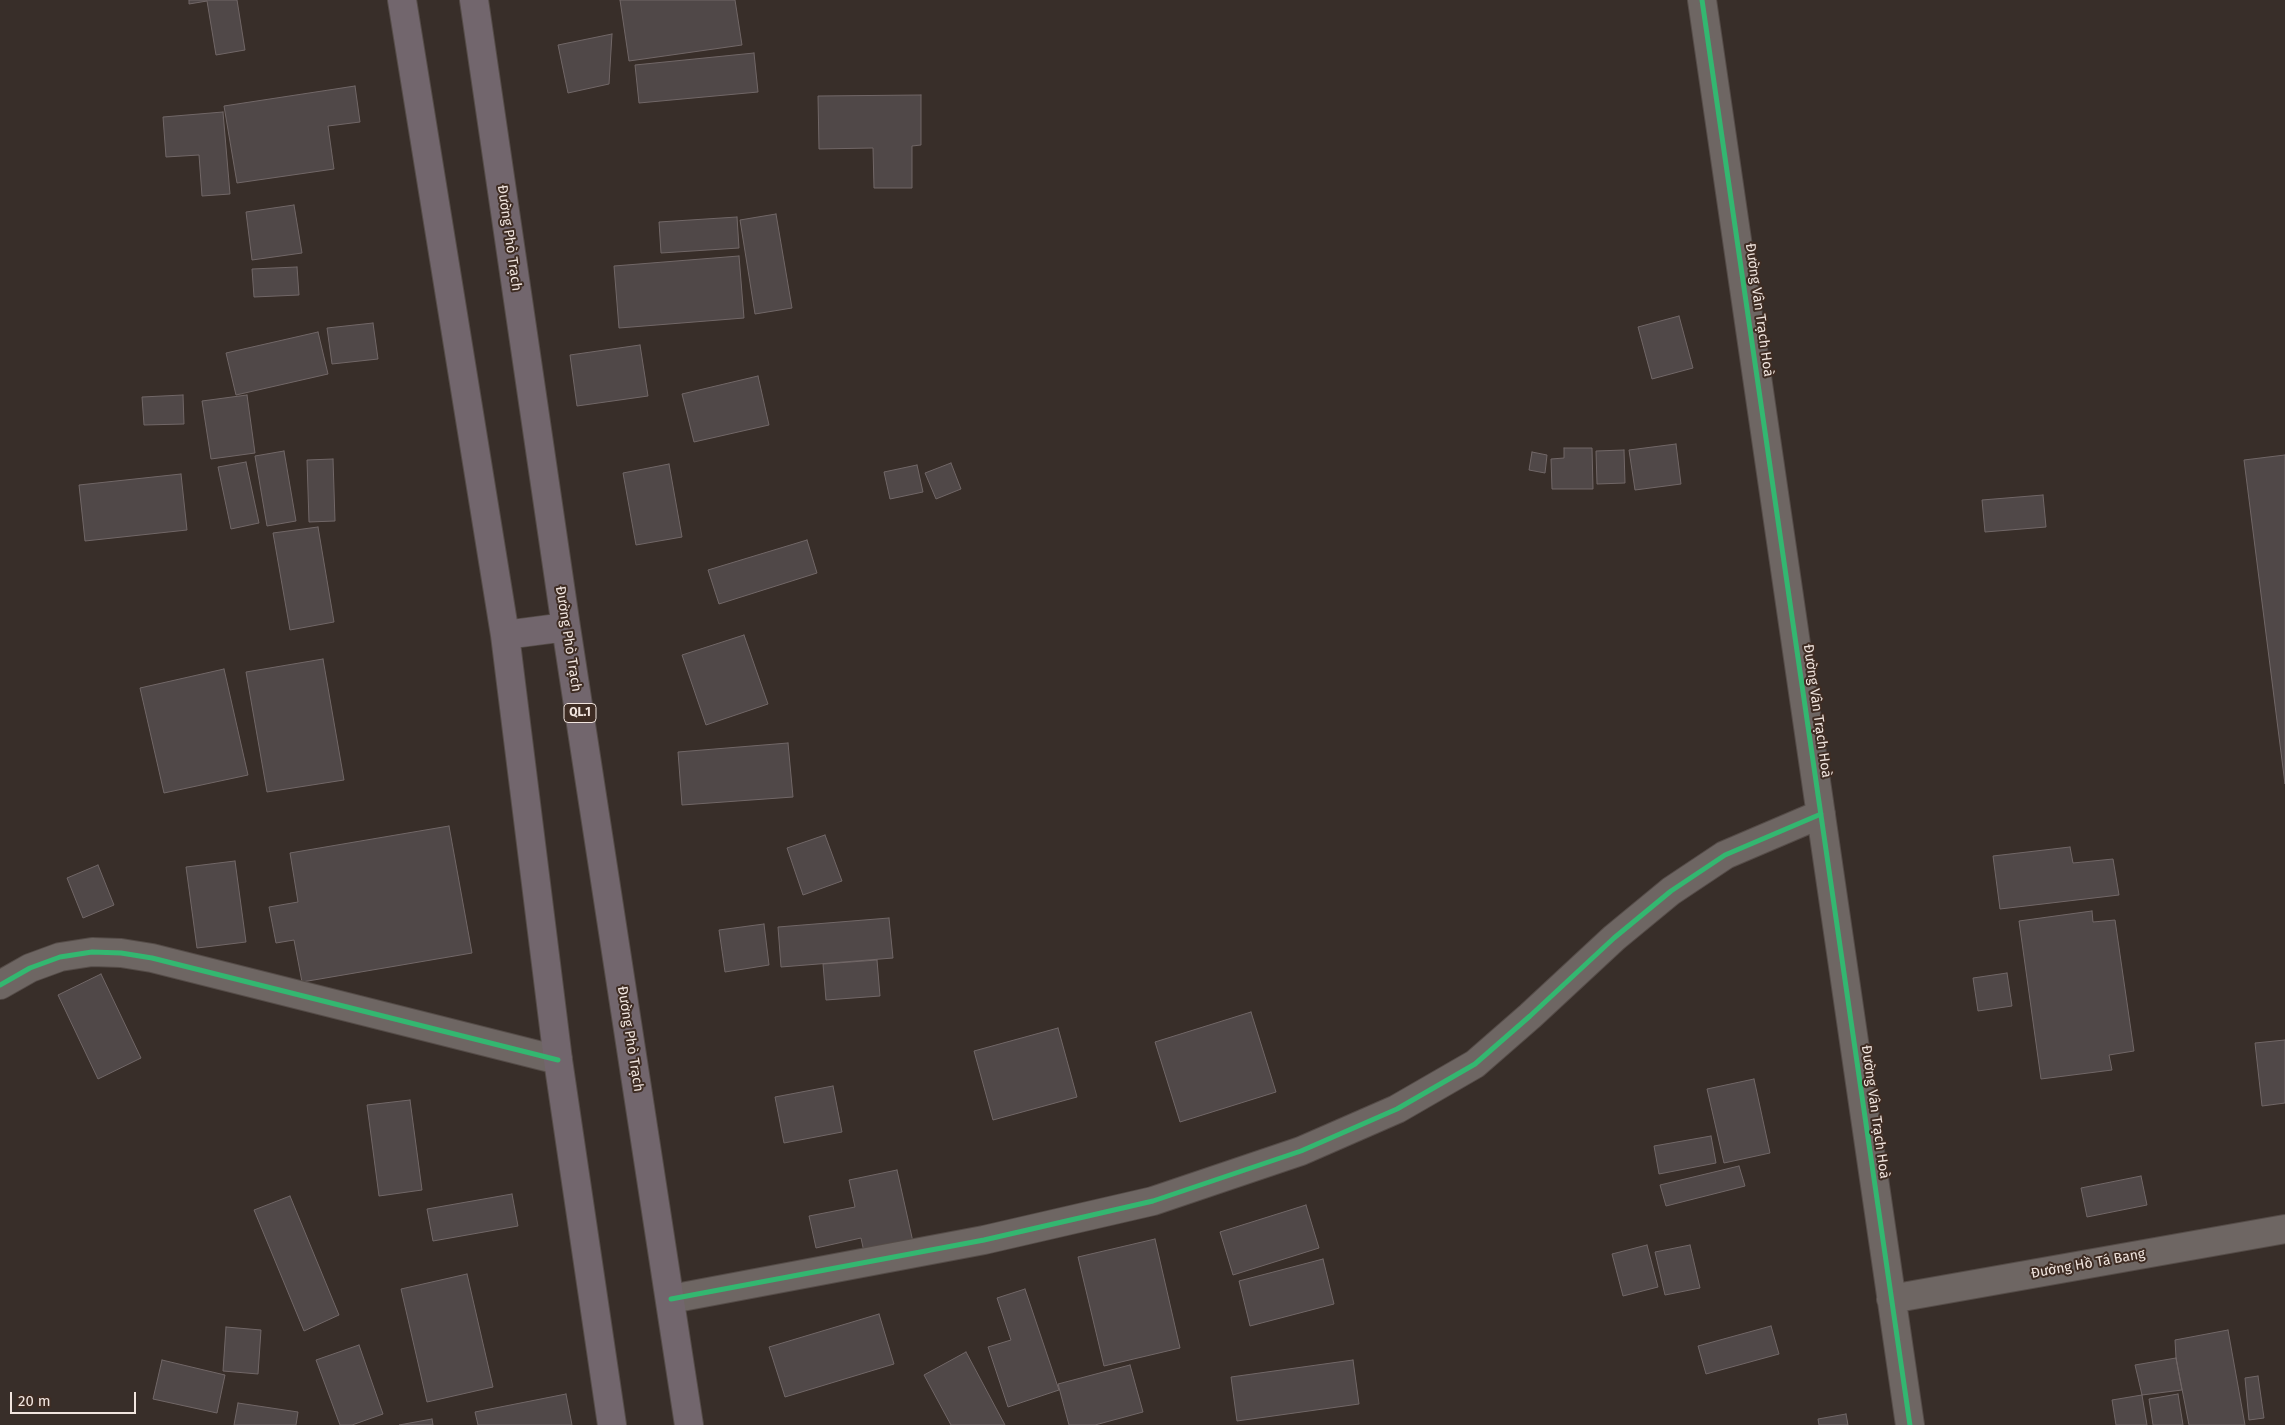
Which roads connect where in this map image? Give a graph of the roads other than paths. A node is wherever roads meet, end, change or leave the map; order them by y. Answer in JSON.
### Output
{"nodes":[{"id":1,"x":402,"y":0,"type":"edge"},
{"id":2,"x":474,"y":0,"type":"edge"},
{"id":3,"x":1702,"y":0,"type":"edge"},
{"id":4,"x":566,"y":626,"type":"junction"},
{"id":5,"x":505,"y":635,"type":"junction"},
{"id":6,"x":1821,"y":814,"type":"junction"},
{"id":7,"x":0,"y":985,"type":"edge"},
{"id":8,"x":558,"y":1060,"type":"junction"},
{"id":9,"x":2285,"y":1229,"type":"edge"},
{"id":10,"x":671,"y":1299,"type":"junction"},
{"id":11,"x":1890,"y":1299,"type":"junction"},
{"id":12,"x":612,"y":1425,"type":"edge"},
{"id":13,"x":689,"y":1425,"type":"edge"},
{"id":14,"x":1910,"y":1425,"type":"edge"}],
"edges":[{"from":1,"to":5,"type":"highway"},
{"from":2,"to":4,"type":"highway","name":"Đường Phò Trạch","number":"QL.1"},
{"from":3,"to":6,"type":"street","name":"Đường Vân Trạch Hoà"},
{"from":4,"to":5,"type":"highway"},
{"from":4,"to":10,"type":"highway","name":"Đường Phò Trạch","number":"QL.1"},
{"from":5,"to":8,"type":"highway"},
{"from":6,"to":10,"type":"street"},
{"from":6,"to":11,"type":"street","name":"Đường Vân Trạch Hoà"},
{"from":7,"to":8,"type":"street"},
{"from":8,"to":12,"type":"highway"},
{"from":9,"to":11,"type":"street","name":"Đường Hồ Tá Bang"},
{"from":10,"to":13,"type":"highway","name":"Đường Phò Trạch","number":"QL.1"},
{"from":11,"to":14,"type":"street","name":"Đường Vân Trạch Hoà"}]}
